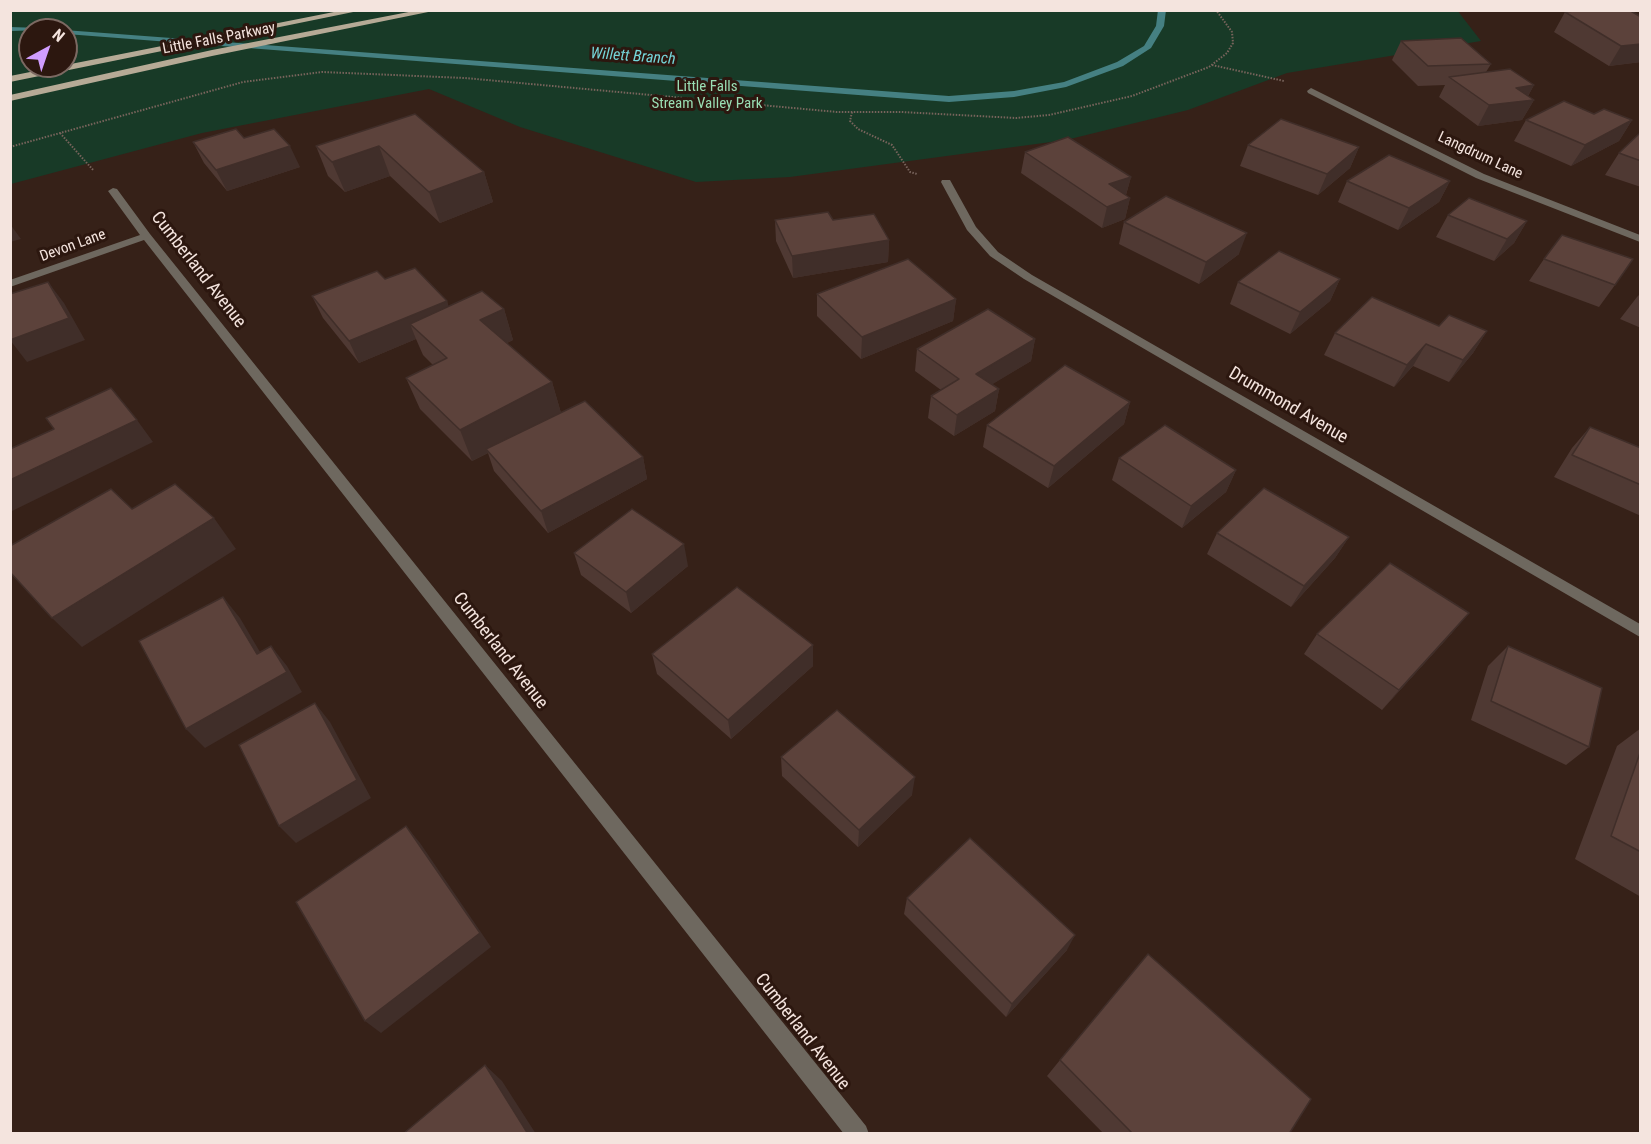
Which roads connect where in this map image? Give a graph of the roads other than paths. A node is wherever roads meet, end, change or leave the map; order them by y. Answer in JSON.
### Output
{"nodes":[{"id":1,"x":359,"y":10,"type":"edge"},
{"id":2,"x":434,"y":10,"type":"edge"},
{"id":3,"x":10,"y":80,"type":"edge"},
{"id":4,"x":1311,"y":91,"type":"road end"},
{"id":5,"x":10,"y":98,"type":"edge"},
{"id":6,"x":946,"y":182,"type":"road end"},
{"id":7,"x":113,"y":191,"type":"road end"},
{"id":8,"x":146,"y":236,"type":"junction"},
{"id":9,"x":1641,"y":239,"type":"edge"},
{"id":10,"x":10,"y":284,"type":"edge"},
{"id":11,"x":1641,"y":631,"type":"edge"},
{"id":12,"x":858,"y":1134,"type":"edge"}],
"edges":[{"from":1,"to":3,"type":"main road","name":"Little Falls Parkway"},
{"from":2,"to":5,"type":"main road","name":"Little Falls Parkway"},
{"from":4,"to":9,"type":"street","name":"Langdrum Lane"},
{"from":6,"to":11,"type":"street","name":"Drummond Avenue"},
{"from":7,"to":8,"type":"street","name":"Cumberland Avenue"},
{"from":8,"to":10,"type":"street","name":"Devon Lane"},
{"from":8,"to":12,"type":"street","name":"Cumberland Avenue"}]}
